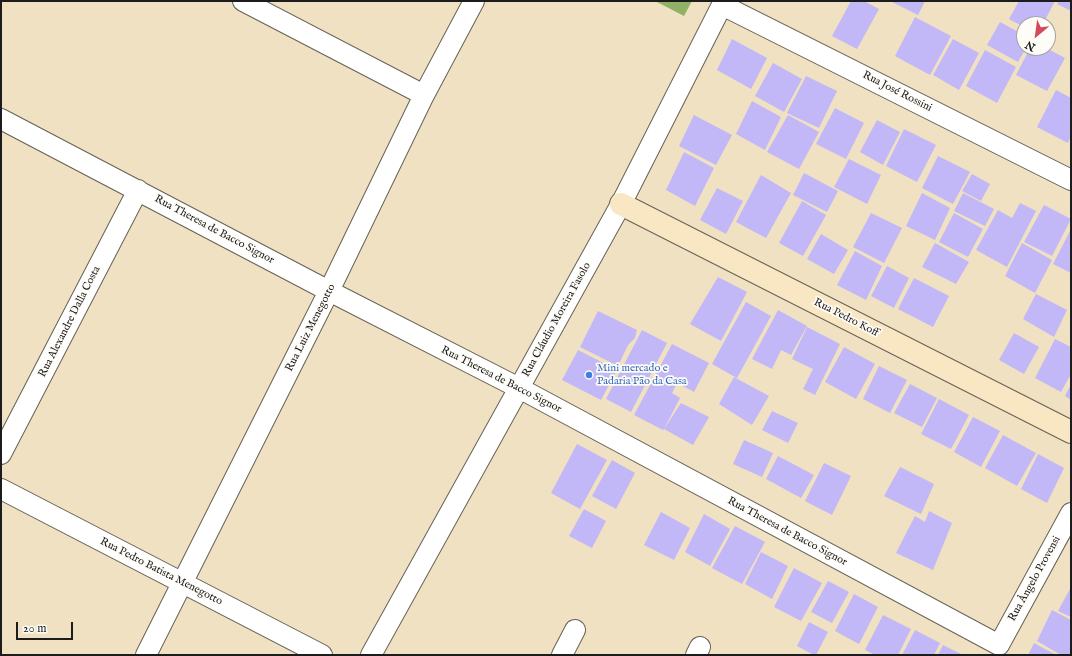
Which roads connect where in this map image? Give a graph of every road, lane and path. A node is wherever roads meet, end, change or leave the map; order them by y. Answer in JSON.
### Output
{"nodes":[{"id":1,"x":474,"y":1,"type":"edge"},
{"id":2,"x":253,"y":3,"type":"edge"},
{"id":3,"x":723,"y":3,"type":"edge"},
{"id":4,"x":424,"y":95,"type":"junction"},
{"id":5,"x":1,"y":119,"type":"edge"},
{"id":6,"x":1071,"y":180,"type":"edge"},
{"id":7,"x":138,"y":190,"type":"junction"},
{"id":8,"x":621,"y":204,"type":"junction"},
{"id":9,"x":329,"y":291,"type":"junction"},
{"id":10,"x":519,"y":388,"type":"junction"},
{"id":11,"x":1071,"y":432,"type":"edge"},
{"id":12,"x":1,"y":454,"type":"edge"},
{"id":13,"x":1,"y":489,"type":"edge"},
{"id":14,"x":1071,"y":513,"type":"edge"},
{"id":15,"x":183,"y":583,"type":"junction"},
{"id":16,"x":575,"y":630,"type":"dead end"},
{"id":17,"x":999,"y":645,"type":"joint"},
{"id":18,"x":146,"y":655,"type":"edge"},
{"id":19,"x":322,"y":655,"type":"edge"},
{"id":20,"x":371,"y":655,"type":"edge"},
{"id":21,"x":562,"y":655,"type":"edge"}],
"edges":[{"from":1,"to":4,"type":"street","name":"Rua Luiz Menegotto"},
{"from":2,"to":4,"type":"street"},
{"from":3,"to":6,"type":"street","name":"Rua José Rossini"},
{"from":3,"to":8,"type":"street","name":"Rua Cláudio Moreira Fasolo"},
{"from":4,"to":9,"type":"street","name":"Rua Luiz Menegotto"},
{"from":5,"to":7,"type":"street","name":"Rua Theresa de Bacco Signor"},
{"from":7,"to":9,"type":"street","name":"Rua Theresa de Bacco Signor"},
{"from":7,"to":12,"type":"street","name":"Rua Alexandre Dalla Costa"},
{"from":8,"to":10,"type":"street","name":"Rua Cláudio Moreira Fasolo"},
{"from":8,"to":11,"type":"street","name":"Rua Pedro Koff"},
{"from":9,"to":10,"type":"street","name":"Rua Theresa de Bacco Signor"},
{"from":9,"to":15,"type":"street","name":"Rua Luiz Menegotto"},
{"from":10,"to":17,"type":"street","name":"Rua Theresa de Bacco Signor"},
{"from":10,"to":20,"type":"street","name":"Rua Cláudio Moreira Fasolo"},
{"from":13,"to":15,"type":"street","name":"Rua Pedro Batista Menegotto"},
{"from":14,"to":17,"type":"street","name":"Rua Ângelo Provensi"},
{"from":15,"to":18,"type":"street","name":"Rua Luiz Menegotto"},
{"from":15,"to":19,"type":"street","name":"Rua Pedro Batista Menegotto"},
{"from":16,"to":21,"type":"street"}]}
